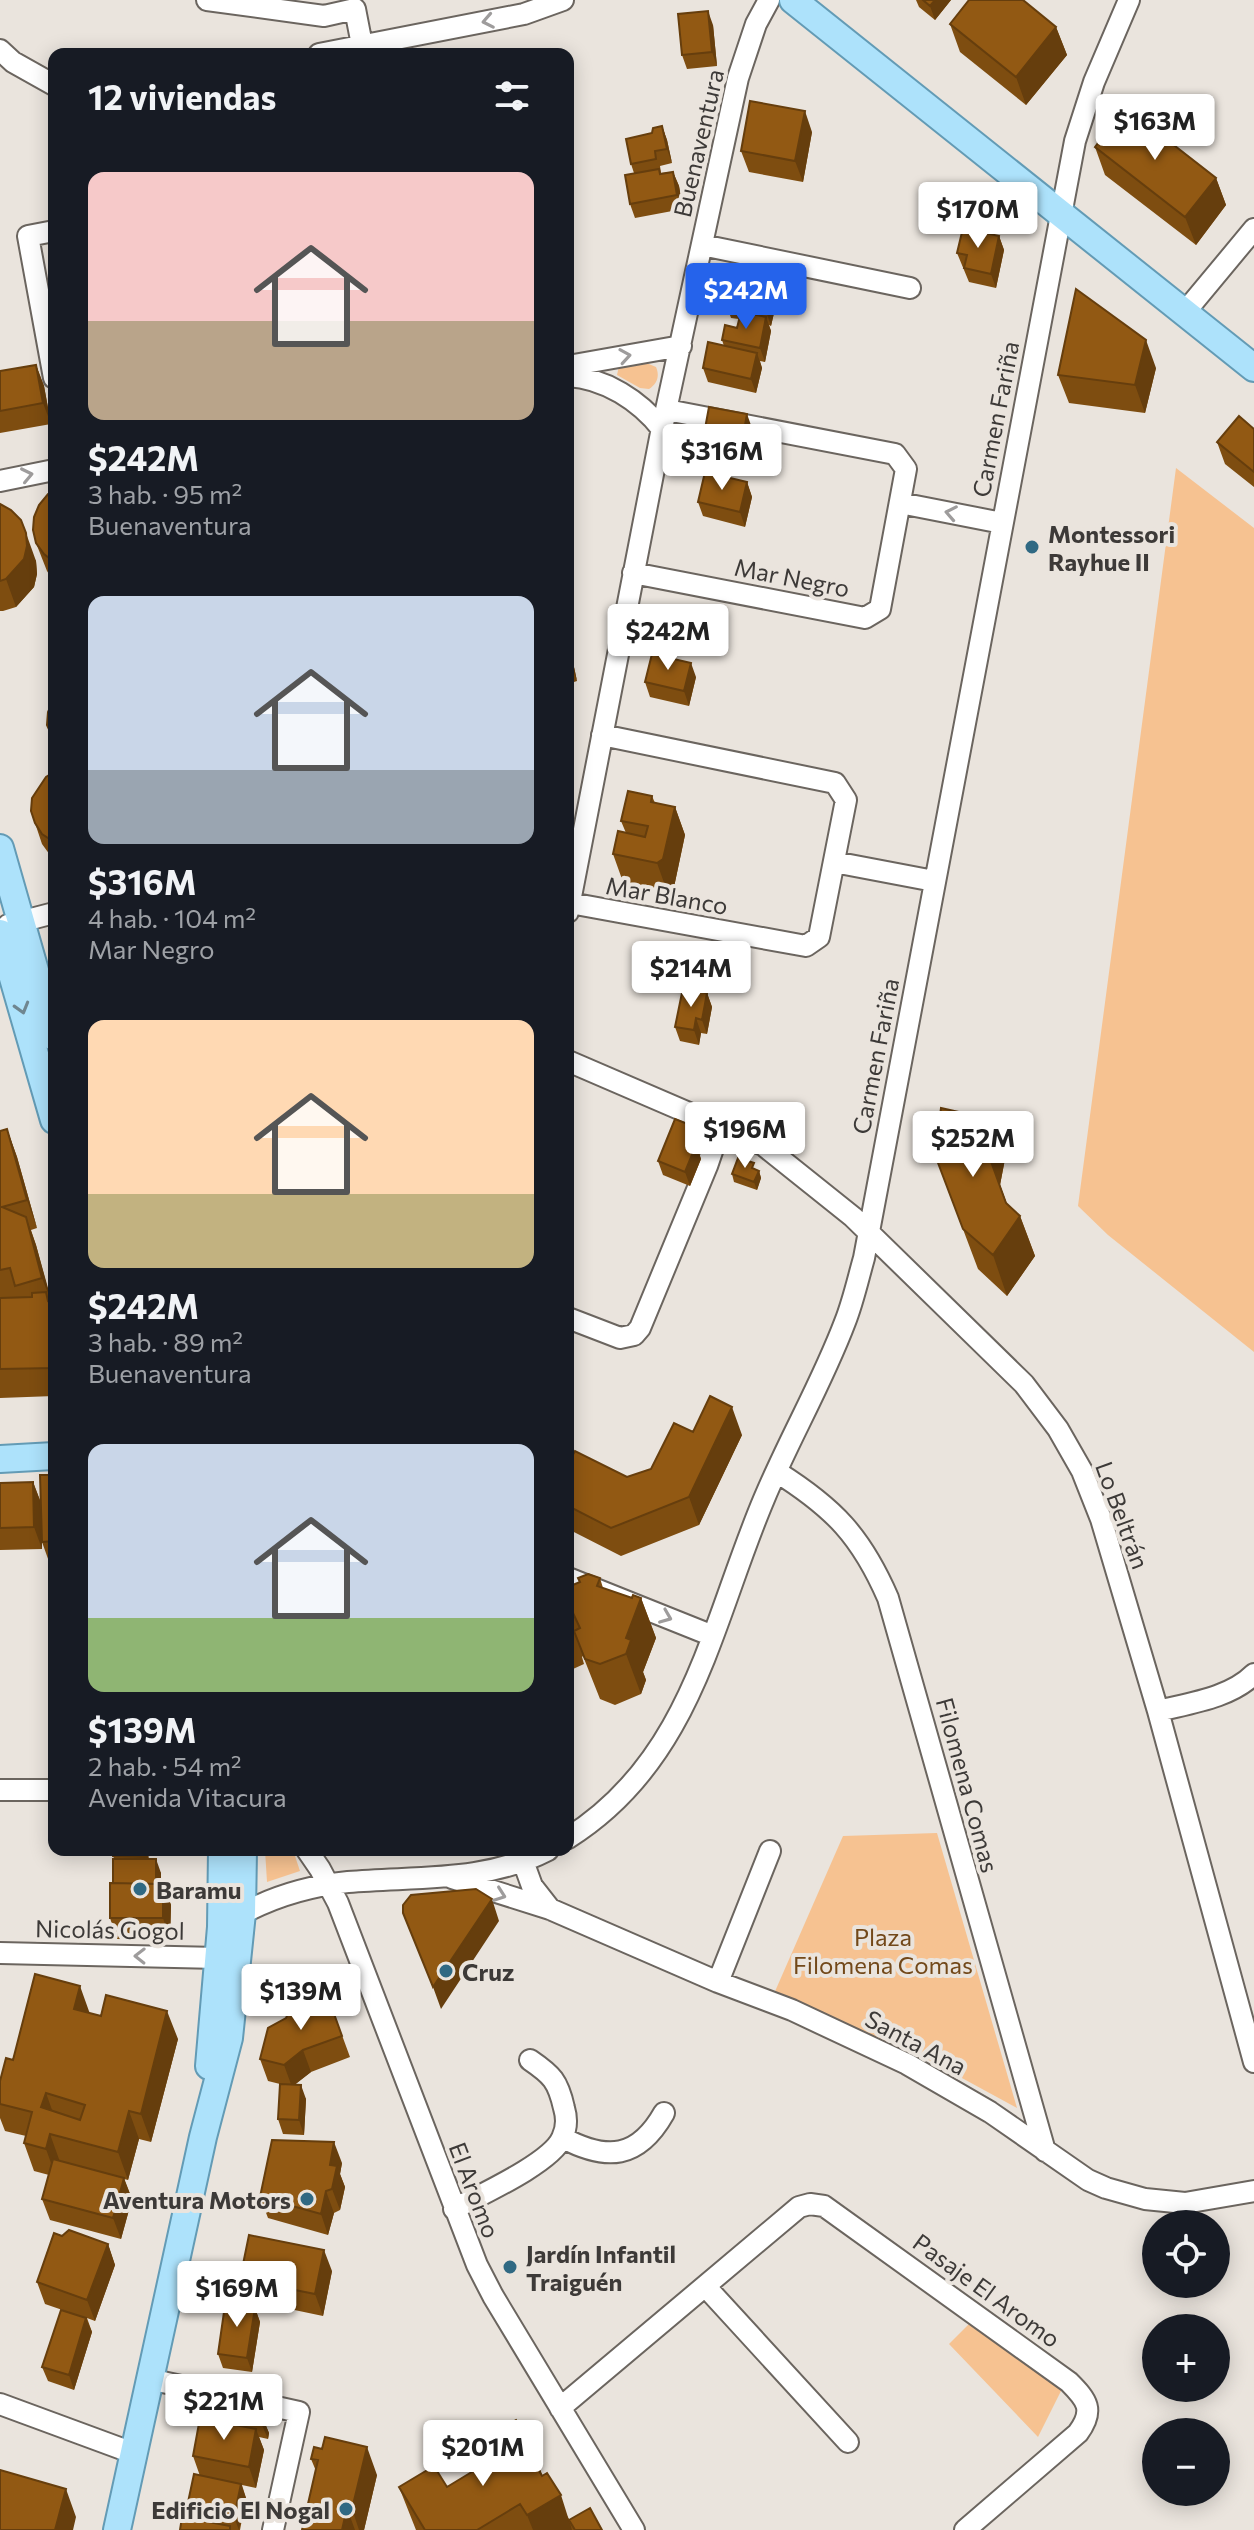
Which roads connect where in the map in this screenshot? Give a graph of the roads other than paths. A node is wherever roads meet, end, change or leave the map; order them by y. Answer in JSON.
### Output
{"nodes":[{"id":1,"x":207,"y":0,"type":"edge"},
{"id":2,"x":563,"y":0,"type":"edge"},
{"id":3,"x":769,"y":0,"type":"edge"},
{"id":4,"x":793,"y":0,"type":"edge"},
{"id":5,"x":1129,"y":0,"type":"edge"},
{"id":6,"x":358,"y":5,"type":"edge"},
{"id":7,"x":362,"y":45,"type":"junction"},
{"id":8,"x":348,"y":48,"type":"edge"},
{"id":9,"x":4,"y":63,"type":"edge"},
{"id":10,"x":48,"y":82,"type":"edge"},
{"id":11,"x":1060,"y":213,"type":"junction"},
{"id":12,"x":1254,"y":229,"type":"edge"},
{"id":13,"x":48,"y":232,"type":"edge"},
{"id":14,"x":702,"y":245,"type":"junction"},
{"id":15,"x":910,"y":288,"type":"dead end"},
{"id":16,"x":1185,"y":312,"type":"junction"},
{"id":17,"x":48,"y":345,"type":"edge"},
{"id":18,"x":681,"y":346,"type":"junction"},
{"id":19,"x":574,"y":365,"type":"edge"},
{"id":20,"x":1254,"y":368,"type":"edge"},
{"id":21,"x":574,"y":377,"type":"edge"},
{"id":22,"x":665,"y":419,"type":"junction"},
{"id":23,"x":48,"y":471,"type":"edge"},
{"id":24,"x":0,"y":481,"type":"edge"},
{"id":25,"x":900,"y":503,"type":"junction"},
{"id":26,"x":1002,"y":523,"type":"junction"},
{"id":27,"x":633,"y":573,"type":"junction"},
{"id":28,"x":602,"y":735,"type":"junction"},
{"id":29,"x":0,"y":848,"type":"edge"},
{"id":30,"x":834,"y":862,"type":"junction"},
{"id":31,"x":934,"y":881,"type":"junction"},
{"id":32,"x":574,"y":882,"type":"edge"},
{"id":33,"x":574,"y":909,"type":"edge"},
{"id":34,"x":48,"y":915,"type":"edge"},
{"id":35,"x":7,"y":927,"type":"edge"},
{"id":36,"x":48,"y":1023,"type":"edge"},
{"id":37,"x":574,"y":1064,"type":"edge"},
{"id":38,"x":48,"y":1095,"type":"edge"},
{"id":39,"x":721,"y":1125,"type":"junction"},
{"id":40,"x":869,"y":1233,"type":"junction"},
{"id":41,"x":574,"y":1320,"type":"edge"},
{"id":42,"x":48,"y":1456,"type":"edge"},
{"id":43,"x":0,"y":1459,"type":"edge"},
{"id":44,"x":777,"y":1472,"type":"junction"},
{"id":45,"x":574,"y":1580,"type":"edge"},
{"id":46,"x":713,"y":1636,"type":"junction"},
{"id":47,"x":1254,"y":1674,"type":"edge"},
{"id":48,"x":1158,"y":1711,"type":"junction"},
{"id":49,"x":0,"y":1790,"type":"edge"},
{"id":50,"x":48,"y":1790,"type":"edge"},
{"id":51,"x":574,"y":1834,"type":"edge"},
{"id":52,"x":770,"y":1851,"type":"dead end"},
{"id":53,"x":223,"y":1856,"type":"edge"},
{"id":54,"x":242,"y":1856,"type":"edge"},
{"id":55,"x":311,"y":1856,"type":"edge"},
{"id":56,"x":530,"y":1856,"type":"edge"},
{"id":57,"x":533,"y":1856,"type":"edge"},
{"id":58,"x":452,"y":1878,"type":"junction"},
{"id":59,"x":329,"y":1885,"type":"junction"},
{"id":60,"x":550,"y":1909,"type":"junction"},
{"id":61,"x":232,"y":1920,"type":"junction"},
{"id":62,"x":0,"y":1953,"type":"edge"},
{"id":63,"x":218,"y":1958,"type":"junction"},
{"id":64,"x":718,"y":1982,"type":"junction"},
{"id":65,"x":1246,"y":2004,"type":"edge"},
{"id":66,"x":530,"y":2060,"type":"dead end"},
{"id":67,"x":1254,"y":2062,"type":"edge"},
{"id":68,"x":664,"y":2113,"type":"dead end"},
{"id":69,"x":203,"y":2137,"type":"junction"},
{"id":70,"x":563,"y":2138,"type":"junction"},
{"id":71,"x":1045,"y":2151,"type":"junction"},
{"id":72,"x":1254,"y":2191,"type":"edge"},
{"id":73,"x":454,"y":2209,"type":"junction"},
{"id":74,"x":705,"y":2286,"type":"junction"},
{"id":75,"x":149,"y":2379,"type":"junction"},
{"id":76,"x":0,"y":2404,"type":"edge"},
{"id":77,"x":560,"y":2408,"type":"junction"},
{"id":78,"x":848,"y":2442,"type":"dead end"},
{"id":79,"x":133,"y":2453,"type":"junction"},
{"id":80,"x":117,"y":2530,"type":"edge"},
{"id":81,"x":273,"y":2530,"type":"edge"},
{"id":82,"x":634,"y":2530,"type":"edge"},
{"id":83,"x":965,"y":2530,"type":"edge"}],
"edges":[{"from":1,"to":6,"type":"street"},
{"from":2,"to":7,"type":"street","one_way":true},
{"from":3,"to":14,"type":"street","name":"Buenaventura"},
{"from":4,"to":11,"type":"main road"},
{"from":5,"to":11,"type":"street","name":"Carmen Fariña"},
{"from":6,"to":7,"type":"street"},
{"from":7,"to":8,"type":"street"},
{"from":9,"to":10,"type":"street"},
{"from":11,"to":16,"type":"main road"},
{"from":11,"to":26,"type":"street","name":"Carmen Fariña"},
{"from":12,"to":16,"type":"street"},
{"from":13,"to":17,"type":"street"},
{"from":14,"to":15,"type":"street"},
{"from":14,"to":18,"type":"street","name":"Buenaventura"},
{"from":16,"to":20,"type":"main road"},
{"from":19,"to":18,"type":"street","one_way":true},
{"from":18,"to":22,"type":"street","name":"Buenaventura"},
{"from":21,"to":22,"type":"street"},
{"from":22,"to":25,"type":"street","name":"Mar Negro"},
{"from":22,"to":27,"type":"street","name":"Buenaventura"},
{"from":24,"to":23,"type":"street","one_way":true},
{"from":26,"to":25,"type":"street","one_way":true},
{"from":25,"to":27,"type":"street","name":"Mar Negro"},
{"from":26,"to":31,"type":"street","name":"Carmen Fariña"},
{"from":27,"to":28,"type":"street","name":"Buenaventura"},
{"from":28,"to":30,"type":"street","name":"Mar Blanco"},
{"from":28,"to":32,"type":"street","name":"Buenaventura"},
{"from":29,"to":35,"type":"main road"},
{"from":30,"to":31,"type":"street"},
{"from":30,"to":33,"type":"street","name":"Mar Blanco"},
{"from":31,"to":40,"type":"street","name":"Carmen Fariña"},
{"from":34,"to":35,"type":"street"},
{"from":35,"to":36,"type":"main road"},
{"from":35,"to":38,"type":"main road","one_way":true},
{"from":37,"to":39,"type":"street","name":"Lo Beltrán"},
{"from":39,"to":40,"type":"street","name":"Lo Beltrán"},
{"from":39,"to":41,"type":"street"},
{"from":40,"to":44,"type":"street","name":"Carmen Fariña"},
{"from":40,"to":48,"type":"street","name":"Lo Beltrán"},
{"from":42,"to":43,"type":"main road"},
{"from":44,"to":46,"type":"street","name":"Carmen Fariña"},
{"from":44,"to":71,"type":"street","name":"Filomena Comas"},
{"from":45,"to":46,"type":"street","one_way":true},
{"from":46,"to":51,"type":"street","name":"Carmen Fariña"},
{"from":47,"to":48,"type":"street"},
{"from":48,"to":65,"type":"street","name":"Lo Beltrán"},
{"from":49,"to":50,"type":"street"},
{"from":52,"to":64,"type":"street"},
{"from":53,"to":61,"type":"main road"},
{"from":54,"to":61,"type":"main road"},
{"from":55,"to":59,"type":"street","name":"El Aromo"},
{"from":56,"to":58,"type":"street"},
{"from":57,"to":60,"type":"street"},
{"from":58,"to":59,"type":"street"},
{"from":58,"to":60,"type":"street","name":"Santa Ana","one_way":true},
{"from":59,"to":61,"type":"street"},
{"from":59,"to":73,"type":"street","name":"El Aromo"},
{"from":60,"to":64,"type":"street","name":"Santa Ana"},
{"from":61,"to":63,"type":"main road"},
{"from":61,"to":69,"type":"main road"},
{"from":63,"to":62,"type":"street","name":"Nicolás Gogol","one_way":true},
{"from":63,"to":69,"type":"main road"},
{"from":64,"to":71,"type":"street","name":"Santa Ana"},
{"from":65,"to":67,"type":"street","name":"Lo Beltrán"},
{"from":66,"to":70,"type":"street"},
{"from":68,"to":70,"type":"street"},
{"from":69,"to":75,"type":"main road"},
{"from":70,"to":73,"type":"street"},
{"from":71,"to":72,"type":"street","name":"Santa Ana"},
{"from":73,"to":77,"type":"street","name":"El Aromo"},
{"from":74,"to":77,"type":"street","name":"Pasaje El Aromo"},
{"from":74,"to":78,"type":"street"},
{"from":74,"to":83,"type":"street","name":"Pasaje El Aromo"},
{"from":75,"to":79,"type":"main road"},
{"from":75,"to":81,"type":"street"},
{"from":76,"to":79,"type":"street"},
{"from":77,"to":82,"type":"street","name":"El Aromo"},
{"from":79,"to":80,"type":"main road"}]}
